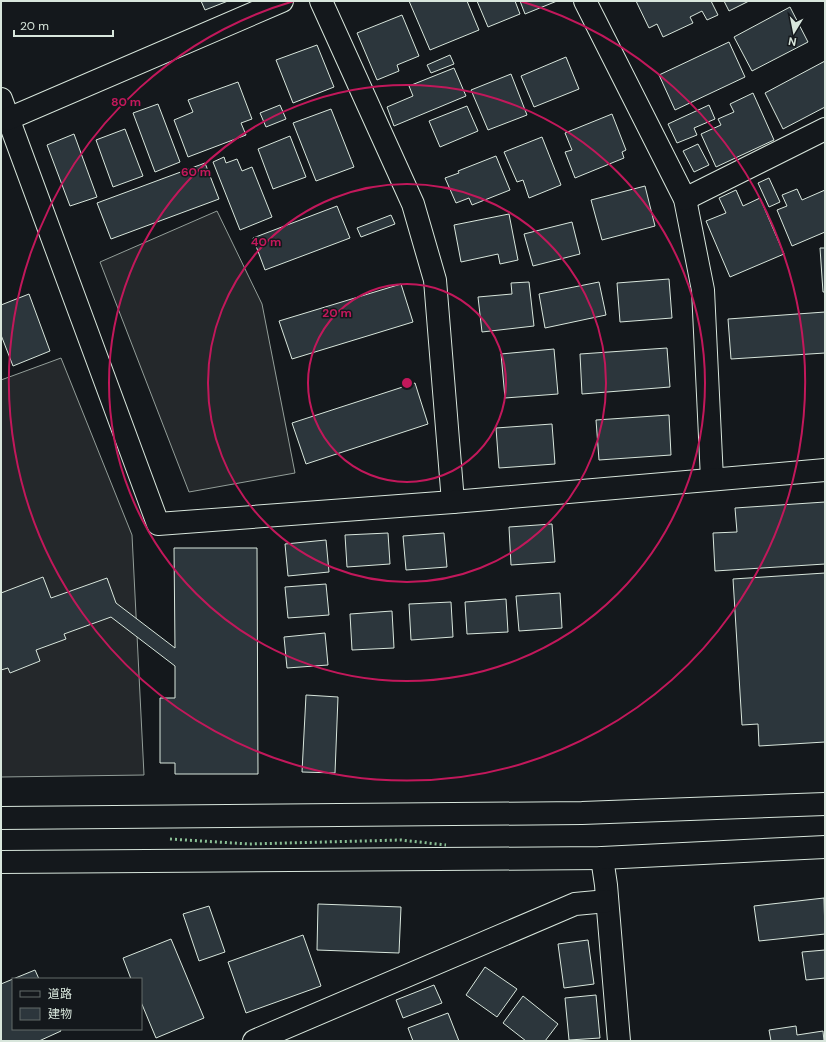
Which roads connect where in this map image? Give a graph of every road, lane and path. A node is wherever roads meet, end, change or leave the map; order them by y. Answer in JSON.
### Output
{"nodes":[{"id":1,"x":282,"y":1,"type":"edge"},
{"id":2,"x":321,"y":1,"type":"edge"},
{"id":3,"x":585,"y":1,"type":"edge"},
{"id":4,"x":5,"y":109,"type":"edge"},
{"id":5,"x":825,"y":129,"type":"edge"},
{"id":6,"x":685,"y":199,"type":"junction"},
{"id":7,"x":825,"y":470,"type":"edge"},
{"id":8,"x":712,"y":480,"type":"junction"},
{"id":9,"x":453,"y":502,"type":"junction"},
{"id":10,"x":825,"y":804,"type":"edge"},
{"id":11,"x":1,"y":818,"type":"edge"},
{"id":12,"x":825,"y":847,"type":"edge"},
{"id":13,"x":602,"y":858,"type":"junction"},
{"id":14,"x":1,"y":862,"type":"edge"},
{"id":15,"x":607,"y":901,"type":"junction"},
{"id":16,"x":254,"y":1041,"type":"edge"},
{"id":17,"x":619,"y":1041,"type":"edge"}],
"edges":[{"from":1,"to":4,"type":"street"},
{"from":2,"to":9,"type":"street"},
{"from":3,"to":6,"type":"street"},
{"from":4,"to":9,"type":"street"},
{"from":5,"to":6,"type":"street"},
{"from":6,"to":8,"type":"street"},
{"from":7,"to":8,"type":"street"},
{"from":8,"to":9,"type":"street"},
{"from":10,"to":11,"type":"street"},
{"from":12,"to":13,"type":"street"},
{"from":13,"to":14,"type":"street"},
{"from":13,"to":15,"type":"street"},
{"from":15,"to":16,"type":"street"},
{"from":15,"to":17,"type":"street"}]}
